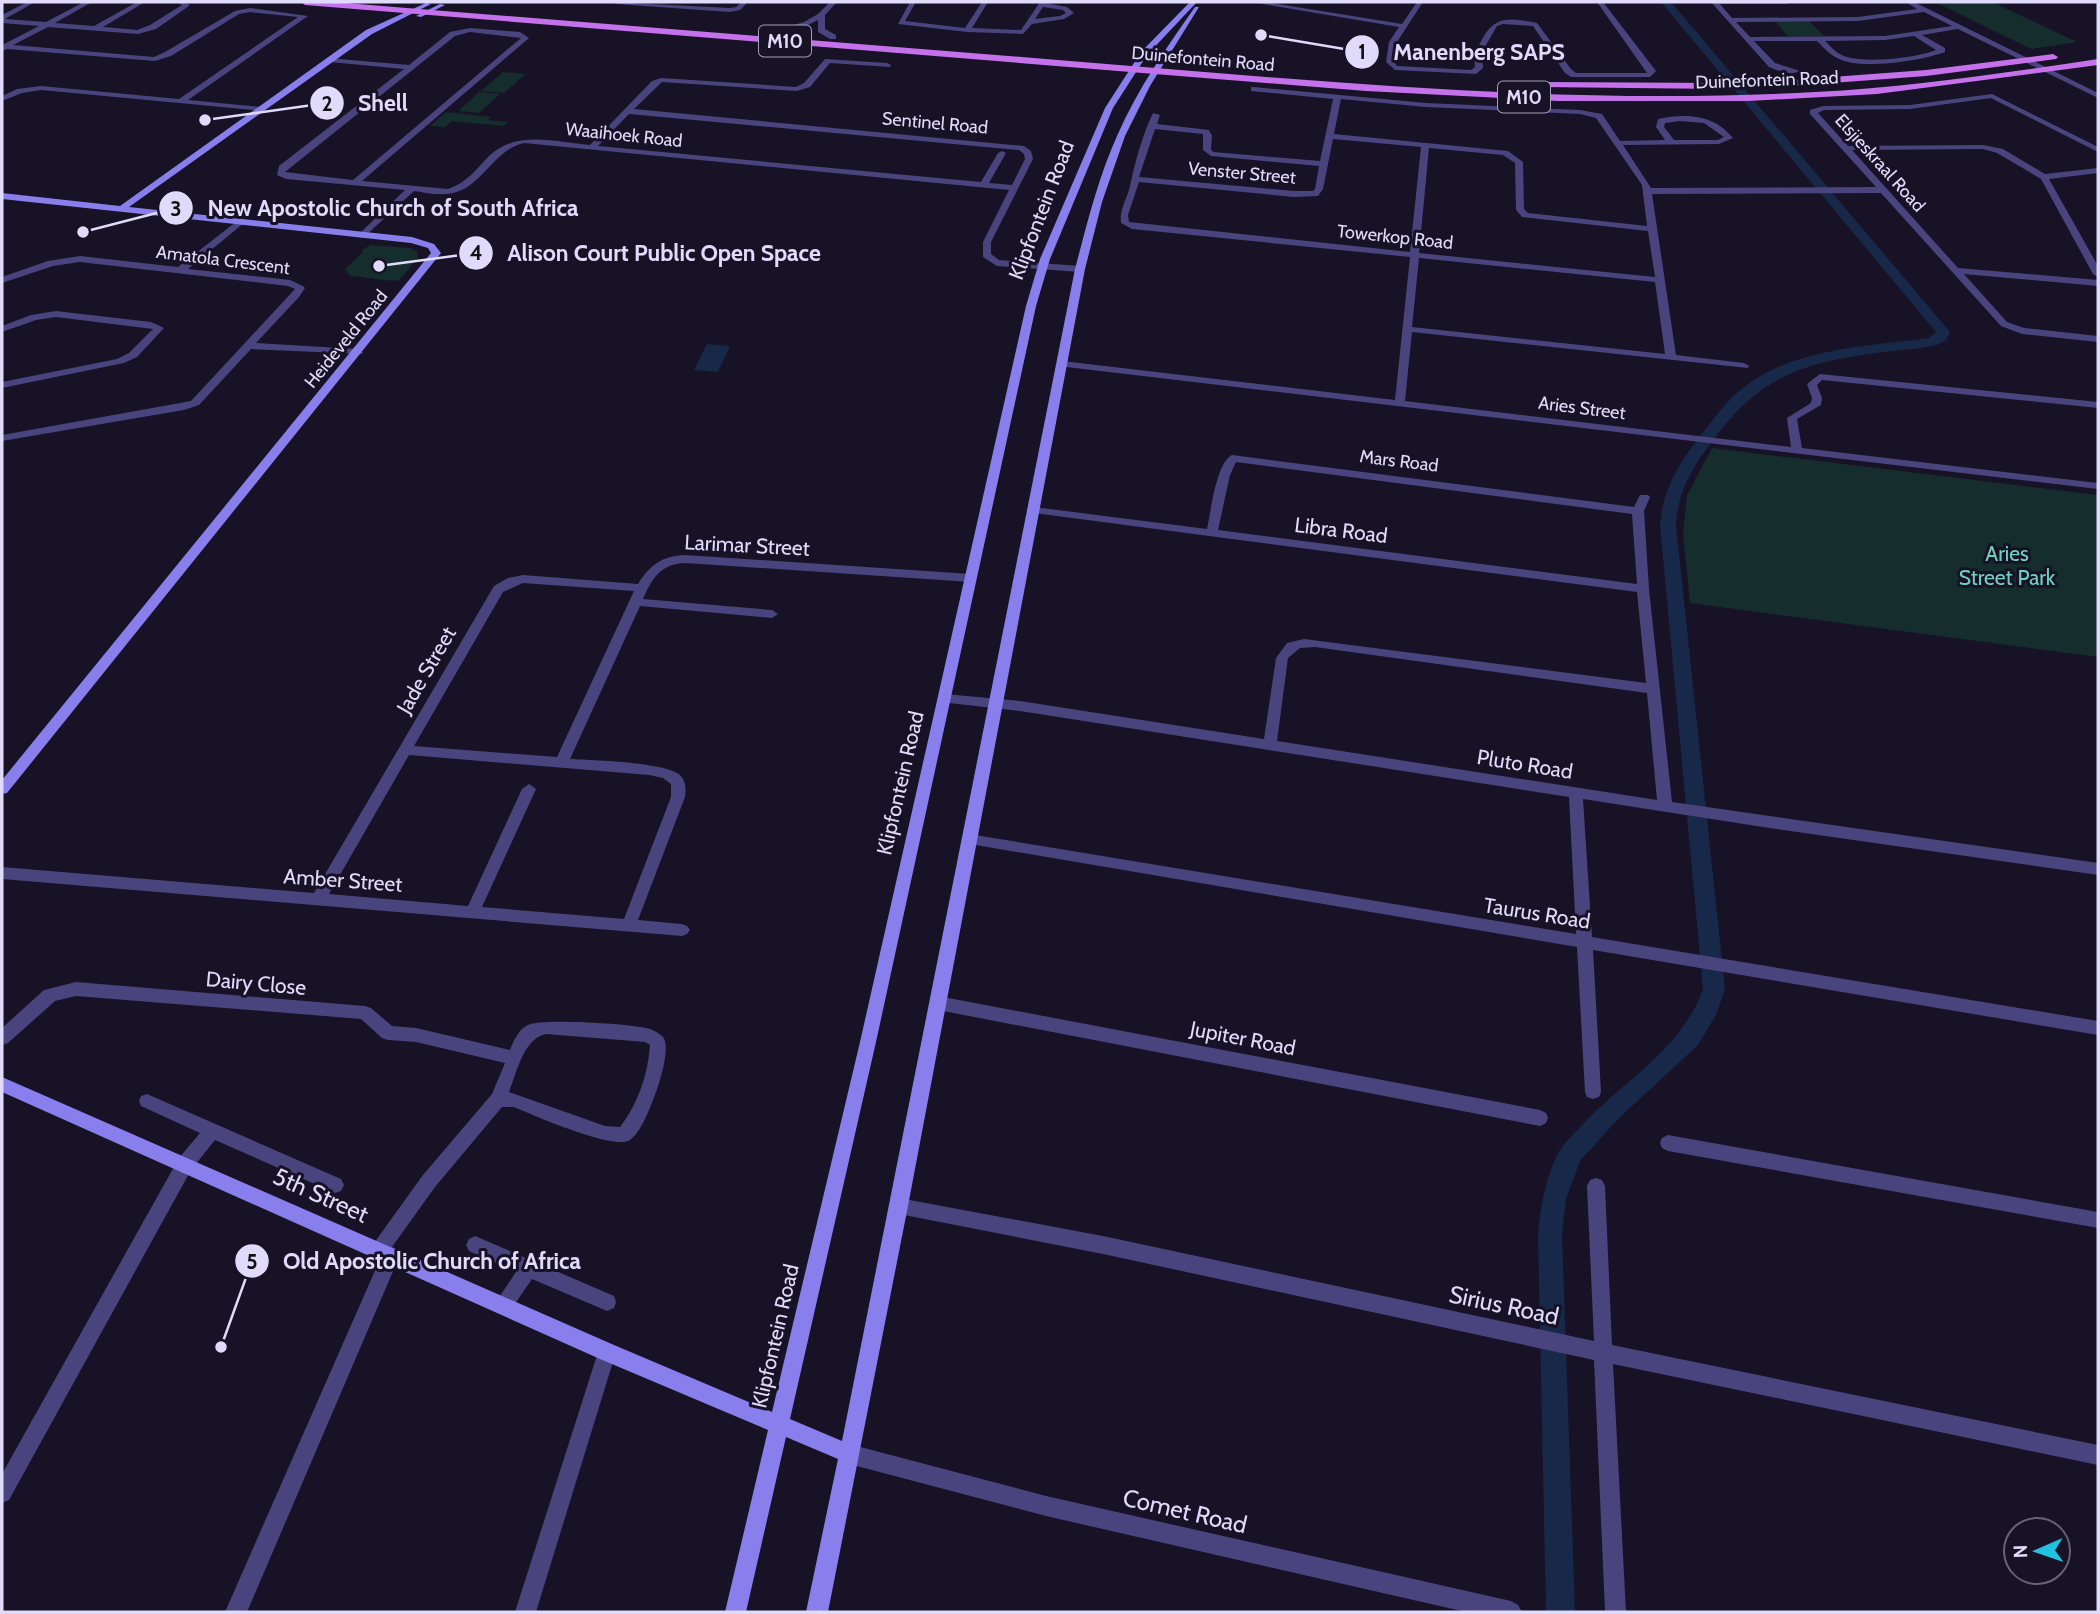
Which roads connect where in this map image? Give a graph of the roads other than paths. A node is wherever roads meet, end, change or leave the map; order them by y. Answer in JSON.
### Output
{"nodes":[{"id":1,"x":32,"y":2,"type":"edge"},
{"id":2,"x":89,"y":2,"type":"edge"},
{"id":3,"x":142,"y":2,"type":"edge"},
{"id":4,"x":305,"y":2,"type":"edge"},
{"id":5,"x":400,"y":2,"type":"edge"},
{"id":6,"x":616,"y":2,"type":"edge"},
{"id":7,"x":745,"y":2,"type":"edge"},
{"id":8,"x":834,"y":2,"type":"edge"},
{"id":9,"x":913,"y":2,"type":"edge"},
{"id":10,"x":985,"y":2,"type":"edge"},
{"id":11,"x":1194,"y":2,"type":"edge"},
{"id":12,"x":1201,"y":2,"type":"edge"},
{"id":13,"x":1254,"y":2,"type":"edge"},
{"id":14,"x":1331,"y":2,"type":"edge"},
{"id":15,"x":1420,"y":2,"type":"edge"},
{"id":16,"x":1600,"y":2,"type":"edge"},
{"id":17,"x":1714,"y":2,"type":"edge"},
{"id":18,"x":1787,"y":2,"type":"edge"},
{"id":19,"x":1909,"y":2,"type":"edge"},
{"id":20,"x":184,"y":3,"type":"edge"},
{"id":21,"x":1042,"y":4,"type":"edge"},
{"id":22,"x":436,"y":5,"type":"edge"},
{"id":23,"x":413,"y":10,"type":"junction"},
{"id":24,"x":1926,"y":10,"type":"junction"},
{"id":25,"x":1321,"y":13,"type":"junction"},
{"id":26,"x":822,"y":16,"type":"junction"},
{"id":27,"x":2,"y":19,"type":"edge"},
{"id":28,"x":1731,"y":20,"type":"junction"},
{"id":29,"x":1031,"y":22,"type":"junction"},
{"id":30,"x":47,"y":25,"type":"junction"},
{"id":31,"x":1404,"y":26,"type":"junction"},
{"id":32,"x":1960,"y":27,"type":"junction"},
{"id":33,"x":95,"y":29,"type":"junction"},
{"id":34,"x":967,"y":30,"type":"junction"},
{"id":35,"x":773,"y":32,"type":"junction"},
{"id":36,"x":1916,"y":34,"type":"junction"},
{"id":37,"x":834,"y":37,"type":"junction"},
{"id":38,"x":1747,"y":38,"type":"junction"},
{"id":39,"x":1819,"y":38,"type":"junction"},
{"id":40,"x":350,"y":46,"type":"junction"},
{"id":41,"x":4,"y":48,"type":"edge"},
{"id":42,"x":2071,"y":54,"type":"dead end"},
{"id":43,"x":330,"y":60,"type":"junction"},
{"id":44,"x":2027,"y":60,"type":"junction"},
{"id":45,"x":2098,"y":62,"type":"edge"},
{"id":46,"x":887,"y":65,"type":"dead end"},
{"id":47,"x":1137,"y":65,"type":"junction"},
{"id":48,"x":1159,"y":66,"type":"junction"},
{"id":49,"x":411,"y":67,"type":"junction"},
{"id":50,"x":2046,"y":70,"type":"junction"},
{"id":51,"x":1796,"y":71,"type":"dead end"},
{"id":52,"x":1323,"y":73,"type":"dead end"},
{"id":53,"x":1388,"y":78,"type":"dead end"},
{"id":54,"x":1517,"y":85,"type":"dead end"},
{"id":55,"x":1530,"y":85,"type":"dead end"},
{"id":56,"x":1764,"y":85,"type":"dead end"},
{"id":57,"x":1727,"y":86,"type":"dead end"},
{"id":58,"x":1255,"y":89,"type":"dead end"},
{"id":59,"x":2098,"y":96,"type":"edge"},
{"id":60,"x":1337,"y":98,"type":"junction"},
{"id":61,"x":2,"y":99,"type":"edge"},
{"id":62,"x":180,"y":102,"type":"junction"},
{"id":63,"x":261,"y":109,"type":"junction"},
{"id":64,"x":627,"y":111,"type":"junction"},
{"id":65,"x":1156,"y":115,"type":"dead end"},
{"id":66,"x":1152,"y":125,"type":"junction"},
{"id":67,"x":1329,"y":136,"type":"junction"},
{"id":68,"x":1671,"y":142,"type":"junction"},
{"id":69,"x":1617,"y":143,"type":"junction"},
{"id":70,"x":1425,"y":145,"type":"junction"},
{"id":71,"x":592,"y":148,"type":"junction"},
{"id":72,"x":1846,"y":148,"type":"junction"},
{"id":73,"x":2098,"y":150,"type":"edge"},
{"id":74,"x":1002,"y":153,"type":"dead end"},
{"id":75,"x":1324,"y":164,"type":"junction"},
{"id":76,"x":2098,"y":170,"type":"edge"},
{"id":77,"x":2044,"y":177,"type":"junction"},
{"id":78,"x":1135,"y":179,"type":"junction"},
{"id":79,"x":355,"y":183,"type":"junction"},
{"id":80,"x":984,"y":185,"type":"junction"},
{"id":81,"x":413,"y":188,"type":"junction"},
{"id":82,"x":1015,"y":188,"type":"junction"},
{"id":83,"x":1883,"y":190,"type":"junction"},
{"id":84,"x":1646,"y":191,"type":"junction"},
{"id":85,"x":2,"y":196,"type":"edge"},
{"id":86,"x":121,"y":209,"type":"junction"},
{"id":87,"x":241,"y":221,"type":"junction"},
{"id":88,"x":1652,"y":229,"type":"junction"},
{"id":89,"x":363,"y":235,"type":"junction"},
{"id":90,"x":1414,"y":255,"type":"junction"},
{"id":91,"x":1043,"y":267,"type":"junction"},
{"id":92,"x":1080,"y":269,"type":"junction"},
{"id":93,"x":1955,"y":270,"type":"junction"},
{"id":94,"x":179,"y":271,"type":"junction"},
{"id":95,"x":2098,"y":274,"type":"edge"},
{"id":96,"x":2,"y":280,"type":"edge"},
{"id":97,"x":1660,"y":280,"type":"junction"},
{"id":98,"x":2098,"y":283,"type":"edge"},
{"id":99,"x":2,"y":329,"type":"edge"},
{"id":100,"x":1408,"y":329,"type":"junction"},
{"id":101,"x":2098,"y":339,"type":"edge"},
{"id":102,"x":249,"y":346,"type":"junction"},
{"id":103,"x":358,"y":352,"type":"junction"},
{"id":104,"x":1671,"y":358,"type":"junction"},
{"id":105,"x":1062,"y":364,"type":"junction"},
{"id":106,"x":1744,"y":366,"type":"dead end"},
{"id":107,"x":2,"y":387,"type":"edge"},
{"id":108,"x":2,"y":396,"type":"edge"},
{"id":109,"x":1401,"y":403,"type":"junction"},
{"id":110,"x":2098,"y":405,"type":"edge"},
{"id":111,"x":2,"y":438,"type":"edge"},
{"id":112,"x":1797,"y":450,"type":"junction"},
{"id":113,"x":2098,"y":486,"type":"edge"},
{"id":114,"x":1644,"y":497,"type":"dead end"},
{"id":115,"x":1034,"y":510,"type":"junction"},
{"id":116,"x":1638,"y":511,"type":"junction"},
{"id":117,"x":1212,"y":533,"type":"junction"},
{"id":118,"x":971,"y":578,"type":"junction"},
{"id":119,"x":642,"y":588,"type":"junction"},
{"id":120,"x":1643,"y":589,"type":"junction"},
{"id":121,"x":636,"y":602,"type":"junction"},
{"id":122,"x":772,"y":614,"type":"dead end"},
{"id":123,"x":1654,"y":688,"type":"junction"},
{"id":124,"x":945,"y":699,"type":"junction"},
{"id":125,"x":996,"y":703,"type":"junction"},
{"id":126,"x":1270,"y":745,"type":"junction"},
{"id":127,"x":405,"y":750,"type":"junction"},
{"id":128,"x":562,"y":762,"type":"junction"},
{"id":129,"x":2,"y":789,"type":"edge"},
{"id":130,"x":529,"y":789,"type":"dead end"},
{"id":131,"x":1576,"y":793,"type":"junction"},
{"id":132,"x":1665,"y":806,"type":"junction"},
{"id":133,"x":969,"y":839,"type":"junction"},
{"id":134,"x":2098,"y":869,"type":"edge"},
{"id":135,"x":2,"y":873,"type":"edge"},
{"id":136,"x":318,"y":900,"type":"junction"},
{"id":137,"x":473,"y":911,"type":"junction"},
{"id":138,"x":629,"y":925,"type":"junction"},
{"id":139,"x":681,"y":930,"type":"dead end"},
{"id":140,"x":1583,"y":942,"type":"junction"},
{"id":141,"x":938,"y":1003,"type":"junction"},
{"id":142,"x":2098,"y":1028,"type":"edge"},
{"id":143,"x":2,"y":1038,"type":"edge"},
{"id":144,"x":514,"y":1058,"type":"junction"},
{"id":145,"x":2,"y":1084,"type":"edge"},
{"id":146,"x":1593,"y":1092,"type":"dead end"},
{"id":147,"x":498,"y":1099,"type":"junction"},
{"id":148,"x":147,"y":1101,"type":"dead end"},
{"id":149,"x":1541,"y":1118,"type":"dead end"},
{"id":150,"x":213,"y":1130,"type":"junction"},
{"id":151,"x":1668,"y":1143,"type":"dead end"},
{"id":152,"x":185,"y":1164,"type":"junction"},
{"id":153,"x":335,"y":1185,"type":"dead end"},
{"id":154,"x":1596,"y":1186,"type":"dead end"},
{"id":155,"x":899,"y":1206,"type":"junction"},
{"id":156,"x":2098,"y":1220,"type":"edge"},
{"id":157,"x":475,"y":1245,"type":"dead end"},
{"id":158,"x":386,"y":1252,"type":"junction"},
{"id":159,"x":529,"y":1268,"type":"junction"},
{"id":160,"x":607,"y":1302,"type":"dead end"},
{"id":161,"x":503,"y":1305,"type":"junction"},
{"id":162,"x":607,"y":1352,"type":"junction"},
{"id":163,"x":1604,"y":1353,"type":"junction"},
{"id":164,"x":780,"y":1423,"type":"junction"},
{"id":165,"x":849,"y":1454,"type":"junction"},
{"id":166,"x":2098,"y":1455,"type":"edge"},
{"id":167,"x":2,"y":1493,"type":"edge"},
{"id":168,"x":236,"y":1612,"type":"edge"},
{"id":169,"x":525,"y":1612,"type":"edge"},
{"id":170,"x":735,"y":1612,"type":"edge"},
{"id":171,"x":817,"y":1612,"type":"edge"},
{"id":172,"x":1511,"y":1612,"type":"edge"},
{"id":173,"x":1615,"y":1612,"type":"edge"}],
"edges":[{"from":1,"to":27,"type":"street"},
{"from":2,"to":30,"type":"street"},
{"from":3,"to":33,"type":"street"},
{"from":4,"to":23,"type":"main road","name":"Duinefontein Road","number":"M10"},
{"from":5,"to":22,"type":"main road","name":"Duinefontein Road","number":"M10"},
{"from":6,"to":7,"type":"street"},
{"from":8,"to":26,"type":"street"},
{"from":9,"to":34,"type":"street"},
{"from":10,"to":34,"type":"street"},
{"from":11,"to":47,"type":"main road","name":"Klipfontein Road"},
{"from":12,"to":48,"type":"main road"},
{"from":13,"to":25,"type":"street"},
{"from":14,"to":25,"type":"street"},
{"from":15,"to":31,"type":"street"},
{"from":16,"to":31,"type":"street"},
{"from":17,"to":18,"type":"street"},
{"from":17,"to":28,"type":"street"},
{"from":19,"to":24,"type":"street"},
{"from":20,"to":33,"type":"street"},
{"from":21,"to":29,"type":"street"},
{"from":21,"to":29,"type":"street"},
{"from":22,"to":23,"type":"main road","name":"Duinefontein Road","number":"M10"},
{"from":22,"to":35,"type":"main road","name":"Duinefontein Road","number":"M10"},
{"from":22,"to":40,"type":"main road"},
{"from":22,"to":47,"type":"main road","name":"Duinefontein Road","number":"M10"},
{"from":23,"to":40,"type":"main road"},
{"from":24,"to":28,"type":"street"},
{"from":24,"to":32,"type":"street"},
{"from":25,"to":31,"type":"street"},
{"from":26,"to":35,"type":"street"},
{"from":26,"to":37,"type":"street"},
{"from":27,"to":30,"type":"street"},
{"from":28,"to":38,"type":"street"},
{"from":29,"to":34,"type":"street"},
{"from":30,"to":33,"type":"street"},
{"from":30,"to":41,"type":"street"},
{"from":32,"to":36,"type":"street"},
{"from":32,"to":44,"type":"street"},
{"from":35,"to":37,"type":"main road","name":"Duinefontein Road","number":"M10"},
{"from":36,"to":39,"type":"street"},
{"from":36,"to":39,"type":"street"},
{"from":37,"to":47,"type":"main road","name":"Duinefontein Road","number":"M10"},
{"from":38,"to":39,"type":"street"},
{"from":38,"to":51,"type":"street"},
{"from":40,"to":43,"type":"main road"},
{"from":41,"to":62,"type":"street"},
{"from":42,"to":44,"type":"main road","name":"Duinefontein Road"},
{"from":43,"to":49,"type":"street"},
{"from":43,"to":63,"type":"main road"},
{"from":44,"to":50,"type":"street"},
{"from":44,"to":56,"type":"main road","name":"Duinefontein Road"},
{"from":45,"to":50,"type":"main road","name":"Duinefontein Road","number":"M10"},
{"from":46,"to":64,"type":"street"},
{"from":47,"to":48,"type":"main road","name":"Duinefontein Road","number":"M10"},
{"from":47,"to":91,"type":"main road","name":"Klipfontein Road"},
{"from":48,"to":50,"type":"main road","name":"Duinefontein Road","number":"M10"},
{"from":48,"to":52,"type":"main road","name":"Duinefontein Road","number":"M10"},
{"from":48,"to":92,"type":"main road"},
{"from":49,"to":79,"type":"street","name":"Waaihoek Road"},
{"from":49,"to":79,"type":"street"},
{"from":50,"to":59,"type":"street"},
{"from":53,"to":54,"type":"main road","number":"M10"},
{"from":55,"to":57,"type":"main road","name":"Duinefontein Road","number":"M10"},
{"from":58,"to":60,"type":"street"},
{"from":60,"to":67,"type":"street","name":"Venster Street"},
{"from":60,"to":69,"type":"street"},
{"from":61,"to":62,"type":"street"},
{"from":62,"to":63,"type":"street"},
{"from":63,"to":86,"type":"main road"},
{"from":64,"to":71,"type":"street"},
{"from":64,"to":82,"type":"street","name":"Sentinel Road"},
{"from":65,"to":66,"type":"street"},
{"from":66,"to":75,"type":"street"},
{"from":66,"to":78,"type":"street"},
{"from":67,"to":70,"type":"street"},
{"from":67,"to":75,"type":"street","name":"Venster Street"},
{"from":68,"to":68,"type":"street"},
{"from":68,"to":69,"type":"street"},
{"from":69,"to":84,"type":"street"},
{"from":70,"to":88,"type":"street"},
{"from":70,"to":90,"type":"street"},
{"from":71,"to":80,"type":"street","name":"Waaihoek Road"},
{"from":71,"to":81,"type":"street","name":"Waaihoek Road"},
{"from":72,"to":73,"type":"street","name":"Elsjieskraal Road"},
{"from":72,"to":77,"type":"street"},
{"from":72,"to":83,"type":"street","name":"Elsjieskraal Road"},
{"from":74,"to":80,"type":"street"},
{"from":75,"to":78,"type":"street","name":"Venster Street"},
{"from":76,"to":77,"type":"street"},
{"from":77,"to":95,"type":"street"},
{"from":78,"to":90,"type":"street","name":"Towerkop Road"},
{"from":79,"to":81,"type":"street","name":"Waaihoek Road"},
{"from":80,"to":82,"type":"street","name":"Waaihoek Road"},
{"from":81,"to":89,"type":"street"},
{"from":82,"to":91,"type":"street","name":"Sentinel Road"},
{"from":83,"to":84,"type":"street"},
{"from":83,"to":93,"type":"street","name":"Elsjieskraal Road"},
{"from":84,"to":88,"type":"street"},
{"from":85,"to":86,"type":"main road","name":"Heideveld Road"},
{"from":86,"to":87,"type":"main road","name":"Heideveld Road"},
{"from":87,"to":89,"type":"main road","name":"Heideveld Road"},
{"from":87,"to":94,"type":"street"},
{"from":88,"to":97,"type":"street"},
{"from":89,"to":103,"type":"main road","name":"Heideveld Road"},
{"from":90,"to":97,"type":"street","name":"Towerkop Road"},
{"from":90,"to":100,"type":"street"},
{"from":91,"to":92,"type":"street","name":"Sentinel Road"},
{"from":91,"to":118,"type":"main road","name":"Klipfontein Road"},
{"from":92,"to":105,"type":"main road"},
{"from":93,"to":98,"type":"street"},
{"from":93,"to":101,"type":"street","name":"Elsjieskraal Road"},
{"from":94,"to":96,"type":"street","name":"Amatola Crescent"},
{"from":94,"to":102,"type":"street","name":"Amatola Crescent"},
{"from":97,"to":104,"type":"street"},
{"from":99,"to":107,"type":"street"},
{"from":100,"to":104,"type":"street"},
{"from":100,"to":109,"type":"street"},
{"from":102,"to":103,"type":"street"},
{"from":102,"to":111,"type":"street","name":"Amatola Crescent"},
{"from":103,"to":129,"type":"main road","name":"Heideveld Road"},
{"from":104,"to":106,"type":"street"},
{"from":105,"to":109,"type":"street","name":"Aries Street"},
{"from":105,"to":115,"type":"main road"},
{"from":107,"to":108,"type":"street"},
{"from":109,"to":112,"type":"street","name":"Aries Street"},
{"from":110,"to":112,"type":"street"},
{"from":112,"to":113,"type":"street","name":"Aries Street"},
{"from":114,"to":116,"type":"street"},
{"from":115,"to":117,"type":"street","name":"Libra Road"},
{"from":115,"to":125,"type":"main road"},
{"from":116,"to":117,"type":"street","name":"Mars Road"},
{"from":116,"to":120,"type":"street"},
{"from":117,"to":120,"type":"street","name":"Libra Road"},
{"from":118,"to":119,"type":"street","name":"Larimar Street"},
{"from":118,"to":124,"type":"main road","name":"Klipfontein Road"},
{"from":119,"to":121,"type":"street","name":"Larimar Street"},
{"from":119,"to":127,"type":"street","name":"Jade Street"},
{"from":120,"to":123,"type":"street"},
{"from":121,"to":122,"type":"street"},
{"from":121,"to":128,"type":"street","name":"Larimar Street"},
{"from":123,"to":126,"type":"street"},
{"from":123,"to":132,"type":"street"},
{"from":124,"to":125,"type":"street","name":"Pluto Road"},
{"from":124,"to":164,"type":"main road","name":"Klipfontein Road"},
{"from":125,"to":126,"type":"street","name":"Pluto Road"},
{"from":125,"to":133,"type":"main road"},
{"from":126,"to":131,"type":"street","name":"Pluto Road"},
{"from":127,"to":128,"type":"street"},
{"from":127,"to":136,"type":"street","name":"Jade Street"},
{"from":128,"to":138,"type":"street"},
{"from":130,"to":137,"type":"street"},
{"from":131,"to":132,"type":"street","name":"Pluto Road"},
{"from":131,"to":140,"type":"street"},
{"from":132,"to":134,"type":"street","name":"Pluto Road"},
{"from":133,"to":140,"type":"street","name":"Taurus Road"},
{"from":133,"to":141,"type":"main road"},
{"from":135,"to":136,"type":"street","name":"Amber Street"},
{"from":136,"to":137,"type":"street","name":"Amber Street"},
{"from":137,"to":138,"type":"street","name":"Amber Street"},
{"from":138,"to":139,"type":"street","name":"Amber Street"},
{"from":140,"to":142,"type":"street","name":"Taurus Road"},
{"from":140,"to":146,"type":"street"},
{"from":141,"to":149,"type":"street","name":"Jupiter Road"},
{"from":141,"to":155,"type":"main road"},
{"from":143,"to":144,"type":"street","name":"Dairy Close"},
{"from":144,"to":147,"type":"street"},
{"from":144,"to":147,"type":"street"},
{"from":145,"to":152,"type":"main road","name":"5th Street"},
{"from":147,"to":158,"type":"street"},
{"from":148,"to":150,"type":"street"},
{"from":150,"to":152,"type":"street"},
{"from":150,"to":153,"type":"street"},
{"from":151,"to":156,"type":"street"},
{"from":152,"to":158,"type":"main road","name":"5th Street"},
{"from":152,"to":167,"type":"street"},
{"from":154,"to":163,"type":"street"},
{"from":155,"to":163,"type":"street","name":"Sirius Road"},
{"from":155,"to":165,"type":"main road"},
{"from":157,"to":159,"type":"street"},
{"from":158,"to":161,"type":"main road","name":"5th Street"},
{"from":158,"to":168,"type":"street"},
{"from":159,"to":160,"type":"street"},
{"from":159,"to":161,"type":"street"},
{"from":161,"to":162,"type":"main road","name":"5th Street"},
{"from":162,"to":164,"type":"main road","name":"5th Street"},
{"from":162,"to":169,"type":"street"},
{"from":163,"to":166,"type":"street","name":"Sirius Road"},
{"from":163,"to":173,"type":"street"},
{"from":164,"to":165,"type":"main road","name":"5th Street"},
{"from":164,"to":170,"type":"main road","name":"Klipfontein Road"},
{"from":165,"to":171,"type":"main road"},
{"from":165,"to":172,"type":"street","name":"Comet Road"}]}
